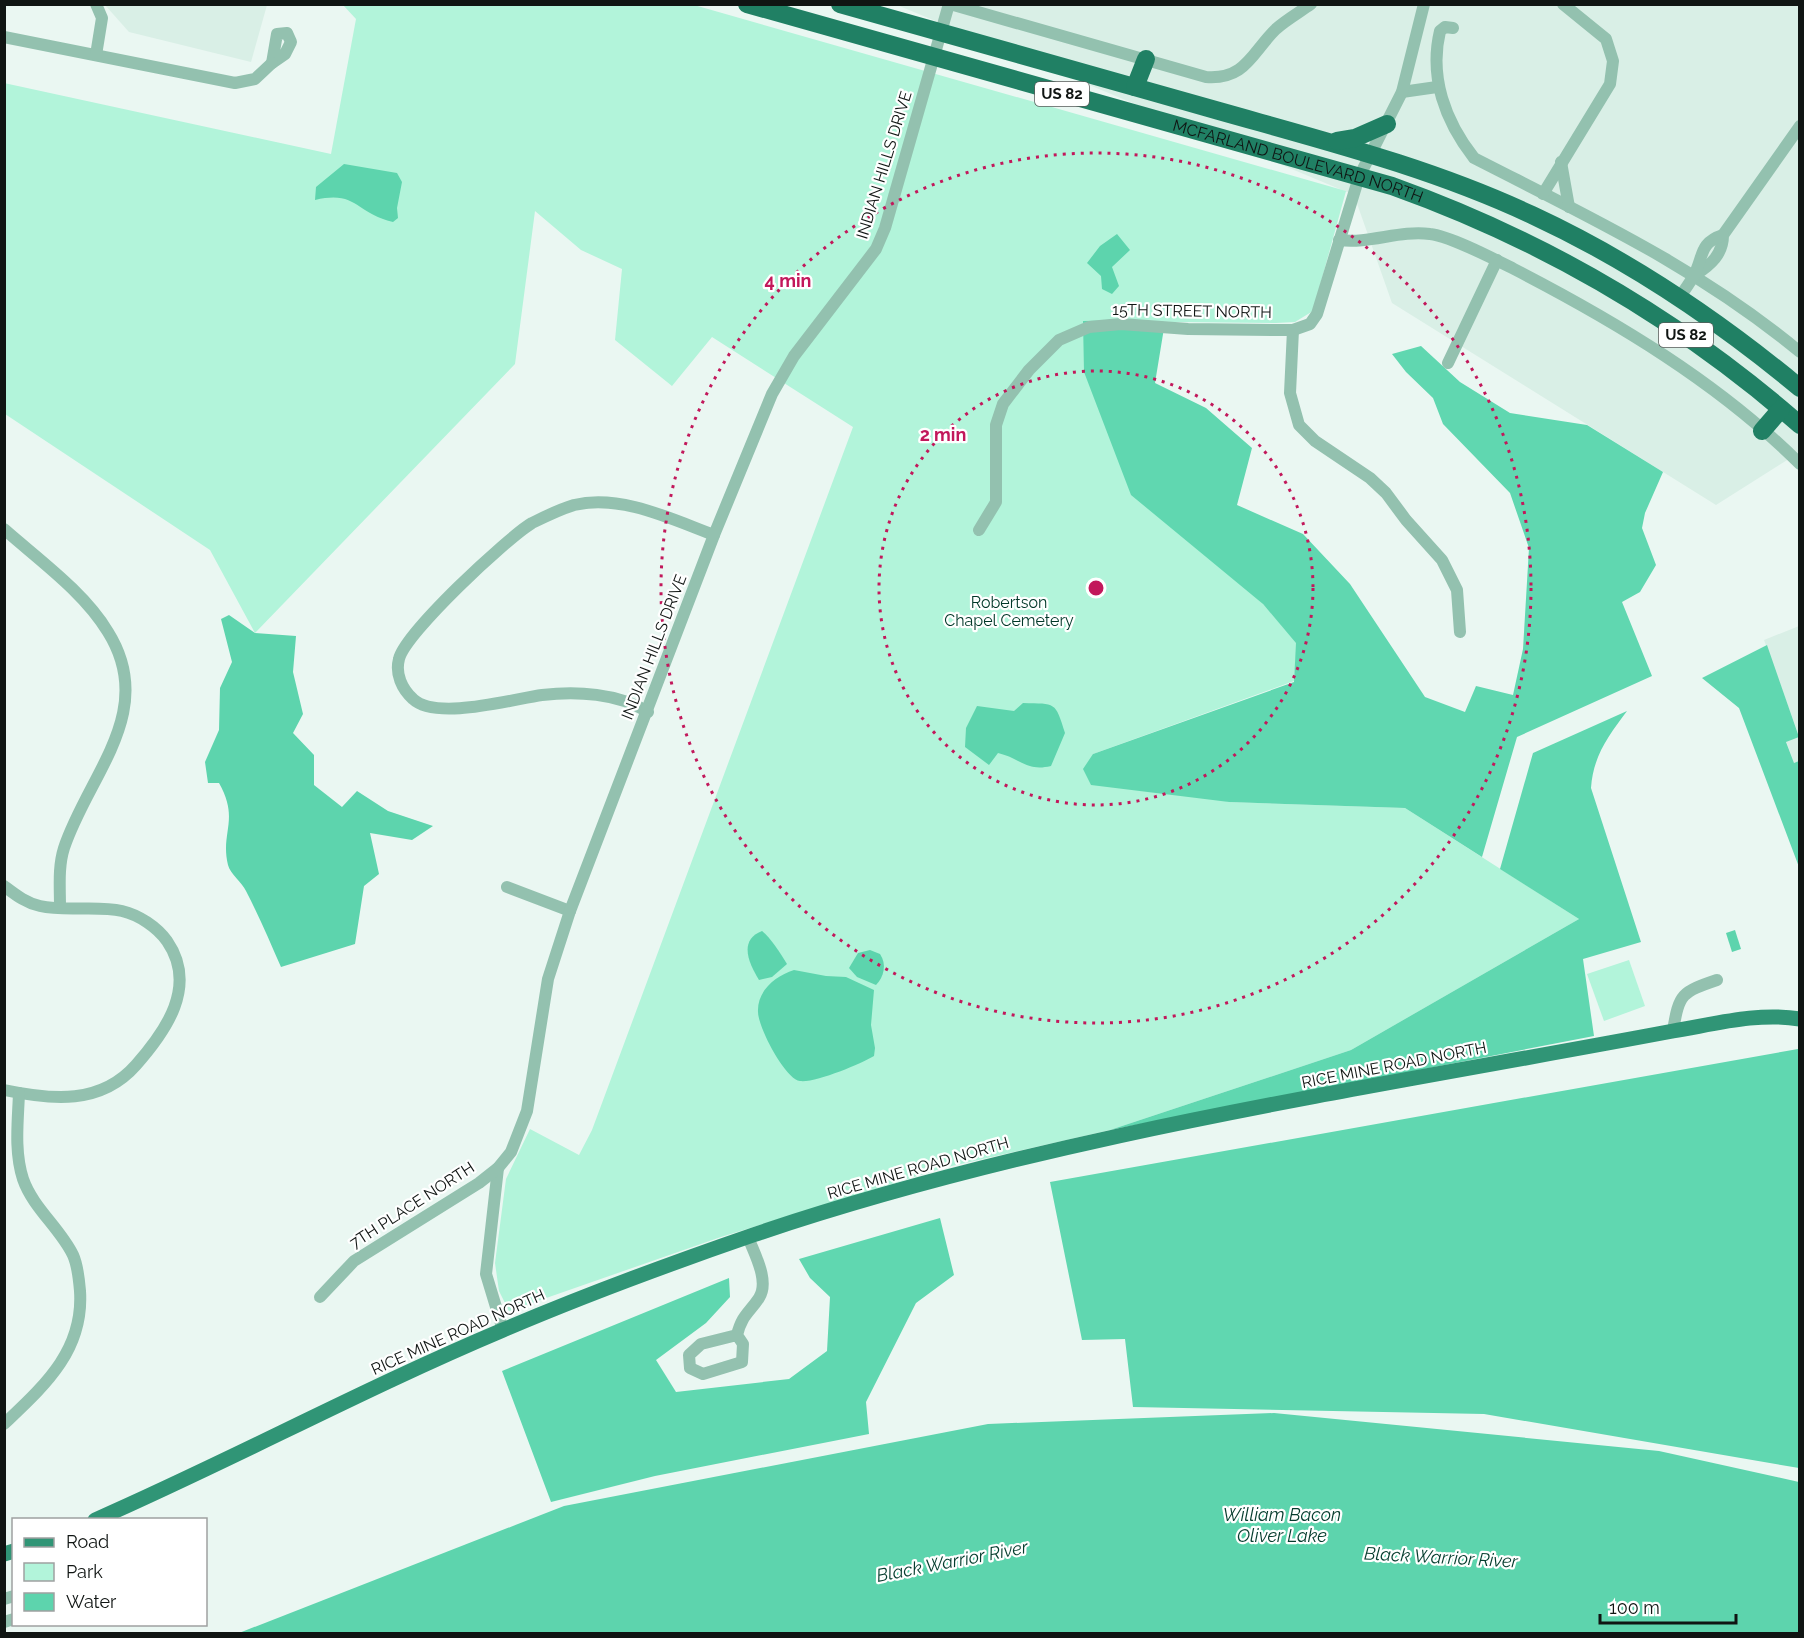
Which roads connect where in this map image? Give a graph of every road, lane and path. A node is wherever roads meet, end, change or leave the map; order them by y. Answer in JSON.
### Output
{"nodes":[{"id":1,"x":96,"y":4,"type":"edge"},
{"id":2,"x":747,"y":4,"type":"edge"},
{"id":3,"x":840,"y":4,"type":"edge"},
{"id":4,"x":950,"y":4,"type":"edge"},
{"id":5,"x":1311,"y":4,"type":"edge"},
{"id":6,"x":1424,"y":4,"type":"edge"},
{"id":7,"x":1563,"y":4,"type":"edge"},
{"id":8,"x":1453,"y":28,"type":"dead end"},
{"id":9,"x":941,"y":32,"type":"junction"},
{"id":10,"x":4,"y":37,"type":"edge"},
{"id":11,"x":96,"y":56,"type":"junction"},
{"id":12,"x":934,"y":58,"type":"junction"},
{"id":13,"x":1146,"y":59,"type":"junction"},
{"id":14,"x":272,"y":63,"type":"dead end"},
{"id":15,"x":1135,"y":87,"type":"junction"},
{"id":16,"x":1437,"y":87,"type":"junction"},
{"id":17,"x":1402,"y":92,"type":"junction"},
{"id":18,"x":1387,"y":124,"type":"junction"},
{"id":19,"x":1800,"y":126,"type":"edge"},
{"id":20,"x":1329,"y":142,"type":"junction"},
{"id":21,"x":1372,"y":153,"type":"junction"},
{"id":22,"x":1561,"y":162,"type":"junction"},
{"id":23,"x":1359,"y":177,"type":"junction"},
{"id":24,"x":1544,"y":194,"type":"junction"},
{"id":25,"x":1569,"y":207,"type":"junction"},
{"id":26,"x":1340,"y":240,"type":"junction"},
{"id":27,"x":1497,"y":260,"type":"junction"},
{"id":28,"x":1695,"y":275,"type":"junction"},
{"id":29,"x":1679,"y":298,"type":"junction"},
{"id":30,"x":1631,"y":300,"type":"junction"},
{"id":31,"x":1293,"y":330,"type":"junction"},
{"id":32,"x":1800,"y":352,"type":"edge"},
{"id":33,"x":1448,"y":363,"type":"dead end"},
{"id":34,"x":1800,"y":388,"type":"edge"},
{"id":35,"x":1781,"y":409,"type":"junction"},
{"id":36,"x":1800,"y":426,"type":"edge"},
{"id":37,"x":1762,"y":431,"type":"junction"},
{"id":38,"x":1800,"y":464,"type":"edge"},
{"id":39,"x":4,"y":529,"type":"edge"},
{"id":40,"x":979,"y":531,"type":"dead end"},
{"id":41,"x":714,"y":535,"type":"junction"},
{"id":42,"x":1460,"y":632,"type":"dead end"},
{"id":43,"x":648,"y":712,"type":"junction"},
{"id":44,"x":4,"y":886,"type":"edge"},
{"id":45,"x":507,"y":887,"type":"dead end"},
{"id":46,"x":60,"y":907,"type":"junction"},
{"id":47,"x":570,"y":910,"type":"junction"},
{"id":48,"x":1716,"y":980,"type":"dead end"},
{"id":49,"x":1800,"y":1019,"type":"edge"},
{"id":50,"x":1673,"y":1030,"type":"junction"},
{"id":51,"x":4,"y":1090,"type":"edge"},
{"id":52,"x":19,"y":1093,"type":"junction"},
{"id":53,"x":498,"y":1168,"type":"junction"},
{"id":54,"x":748,"y":1237,"type":"junction"},
{"id":55,"x":320,"y":1297,"type":"dead end"},
{"id":56,"x":503,"y":1330,"type":"junction"},
{"id":57,"x":737,"y":1335,"type":"dead end"},
{"id":58,"x":4,"y":1424,"type":"edge"},
{"id":59,"x":98,"y":1518,"type":"edge"}],
"edges":[{"from":1,"to":11,"type":"street"},
{"from":2,"to":12,"type":"highway","name":"MCFARLAND BOULEVARD NORTH","number":"US 82"},
{"from":3,"to":9,"type":"highway","name":"MCFARLAND BOULEVARD NORTH","number":"US 82"},
{"from":4,"to":9,"type":"street","name":"INDIAN HILLS DRIVE"},
{"from":4,"to":13,"type":"street"},
{"from":5,"to":13,"type":"street"},
{"from":6,"to":17,"type":"street"},
{"from":7,"to":22,"type":"street"},
{"from":8,"to":16,"type":"street"},
{"from":9,"to":12,"type":"street","name":"INDIAN HILLS DRIVE"},
{"from":9,"to":15,"type":"highway","name":"MCFARLAND BOULEVARD NORTH","number":"US 82"},
{"from":10,"to":11,"type":"street"},
{"from":11,"to":14,"type":"street"},
{"from":12,"to":23,"type":"highway","name":"MCFARLAND BOULEVARD NORTH","number":"US 82"},
{"from":12,"to":41,"type":"street","name":"INDIAN HILLS DRIVE"},
{"from":13,"to":15,"type":"highway"},
{"from":15,"to":20,"type":"highway","name":"MCFARLAND BOULEVARD NORTH","number":"US 82"},
{"from":16,"to":17,"type":"street"},
{"from":16,"to":24,"type":"street"},
{"from":17,"to":18,"type":"street"},
{"from":18,"to":20,"type":"highway"},
{"from":18,"to":21,"type":"street"},
{"from":19,"to":28,"type":"street"},
{"from":20,"to":21,"type":"highway","name":"MCFARLAND BOULEVARD NORTH","number":"US 82"},
{"from":21,"to":23,"type":"street"},
{"from":21,"to":29,"type":"highway","name":"MCFARLAND BOULEVARD NORTH","number":"US 82"},
{"from":22,"to":24,"type":"street"},
{"from":22,"to":25,"type":"street"},
{"from":23,"to":26,"type":"street"},
{"from":23,"to":30,"type":"highway","name":"MCFARLAND BOULEVARD NORTH","number":"US 82"},
{"from":24,"to":25,"type":"street"},
{"from":25,"to":28,"type":"street"},
{"from":26,"to":27,"type":"street"},
{"from":26,"to":31,"type":"street"},
{"from":27,"to":33,"type":"street"},
{"from":27,"to":37,"type":"street"},
{"from":28,"to":29,"type":"street"},
{"from":28,"to":32,"type":"street"},
{"from":29,"to":30,"type":"highway"},
{"from":29,"to":34,"type":"highway","name":"MCFARLAND BOULEVARD NORTH","number":"US 82"},
{"from":30,"to":35,"type":"highway","name":"MCFARLAND BOULEVARD NORTH","number":"US 82"},
{"from":31,"to":40,"type":"street","name":"15TH STREET NORTH"},
{"from":31,"to":42,"type":"street"},
{"from":35,"to":36,"type":"highway","name":"MCFARLAND BOULEVARD NORTH","number":"US 82"},
{"from":35,"to":37,"type":"highway"},
{"from":37,"to":38,"type":"street"},
{"from":39,"to":46,"type":"street"},
{"from":41,"to":43,"type":"street","name":"INDIAN HILLS DRIVE"},
{"from":41,"to":43,"type":"street"},
{"from":43,"to":47,"type":"street","name":"INDIAN HILLS DRIVE"},
{"from":44,"to":46,"type":"street"},
{"from":45,"to":47,"type":"street"},
{"from":46,"to":52,"type":"street"},
{"from":47,"to":53,"type":"street","name":"INDIAN HILLS DRIVE"},
{"from":48,"to":50,"type":"street"},
{"from":49,"to":50,"type":"main road","name":"RICE MINE ROAD NORTH"},
{"from":50,"to":54,"type":"main road","name":"RICE MINE ROAD NORTH"},
{"from":51,"to":52,"type":"street"},
{"from":52,"to":58,"type":"street"},
{"from":53,"to":55,"type":"street","name":"7TH PLACE NORTH"},
{"from":53,"to":56,"type":"street","name":"INDIAN HILLS DRIVE"},
{"from":54,"to":56,"type":"main road","name":"RICE MINE ROAD NORTH"},
{"from":54,"to":57,"type":"street"},
{"from":56,"to":59,"type":"main road","name":"RICE MINE ROAD NORTH"}]}
